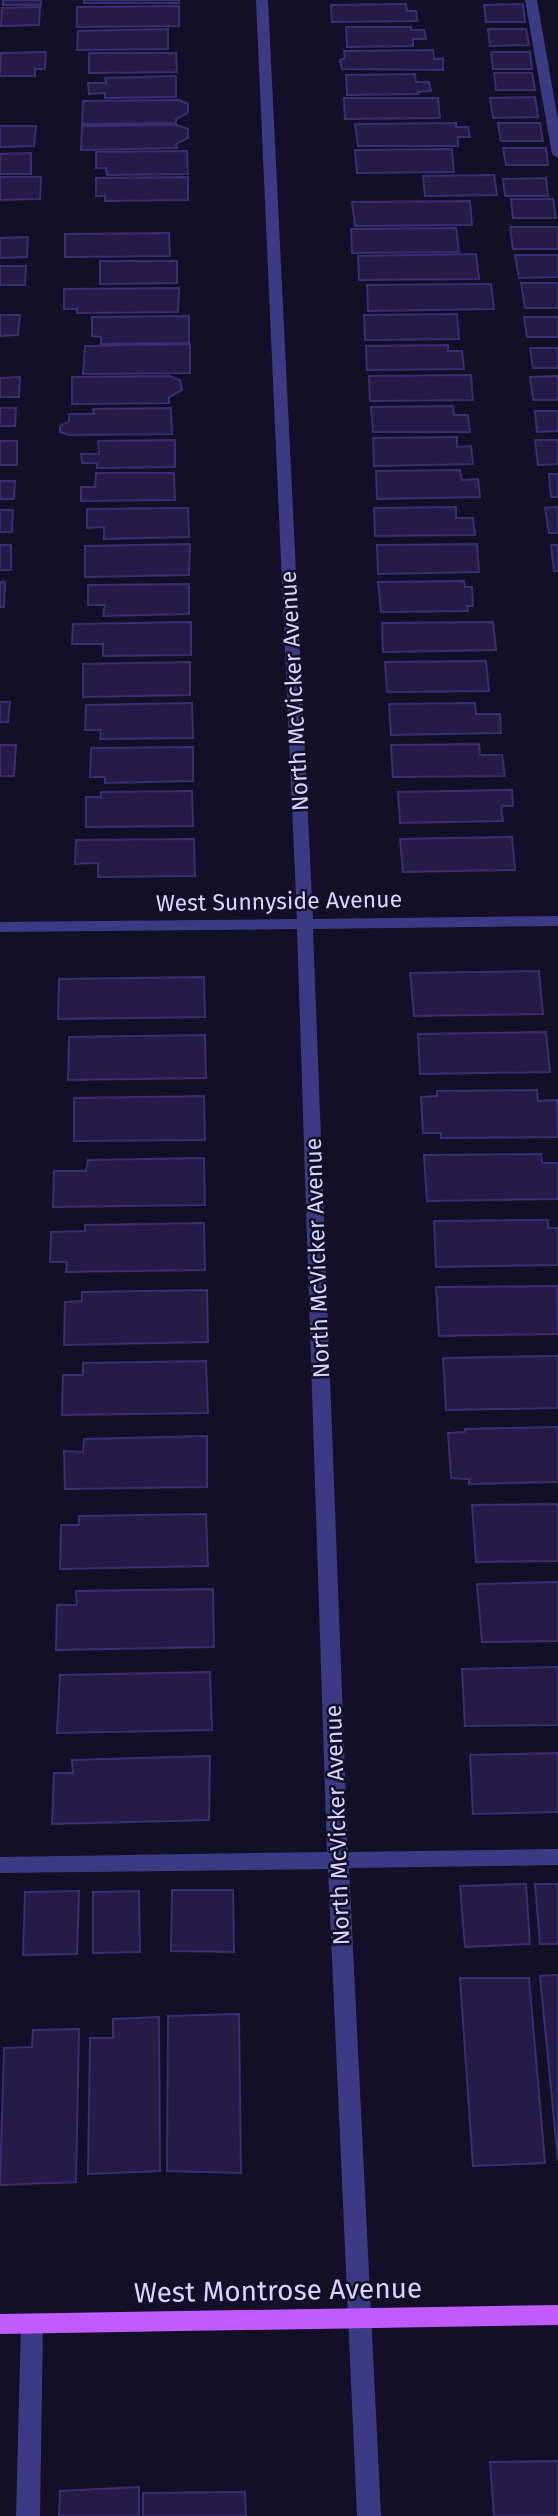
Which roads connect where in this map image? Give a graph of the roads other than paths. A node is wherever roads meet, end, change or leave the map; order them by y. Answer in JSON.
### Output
{"nodes":[{"id":1,"x":262,"y":0,"type":"edge"},
{"id":2,"x":531,"y":0,"type":"edge"},
{"id":3,"x":558,"y":154,"type":"edge"},
{"id":4,"x":558,"y":921,"type":"edge"},
{"id":5,"x":306,"y":924,"type":"junction"},
{"id":6,"x":0,"y":928,"type":"edge"},
{"id":7,"x":558,"y":1857,"type":"edge"},
{"id":8,"x":338,"y":1860,"type":"junction"},
{"id":9,"x":0,"y":1865,"type":"edge"},
{"id":10,"x":558,"y":2315,"type":"edge"},
{"id":11,"x":360,"y":2318,"type":"junction"},
{"id":12,"x":32,"y":2324,"type":"junction"},
{"id":13,"x":0,"y":2325,"type":"edge"},
{"id":14,"x":28,"y":2516,"type":"edge"},
{"id":15,"x":369,"y":2516,"type":"edge"}],
"edges":[{"from":1,"to":5,"type":"street","name":"North McVicker Avenue"},
{"from":2,"to":3,"type":"street"},
{"from":4,"to":5,"type":"street","name":"West Sunnyside Avenue"},
{"from":5,"to":6,"type":"street","name":"West Sunnyside Avenue"},
{"from":5,"to":8,"type":"street","name":"North McVicker Avenue"},
{"from":7,"to":8,"type":"street"},
{"from":8,"to":9,"type":"street"},
{"from":8,"to":11,"type":"street","name":"North McVicker Avenue"},
{"from":10,"to":11,"type":"main road","name":"West Montrose Avenue"},
{"from":11,"to":12,"type":"main road","name":"West Montrose Avenue"},
{"from":11,"to":15,"type":"street","name":"North McVicker Avenue"},
{"from":12,"to":13,"type":"main road","name":"West Montrose Avenue"},
{"from":12,"to":14,"type":"street"}]}
